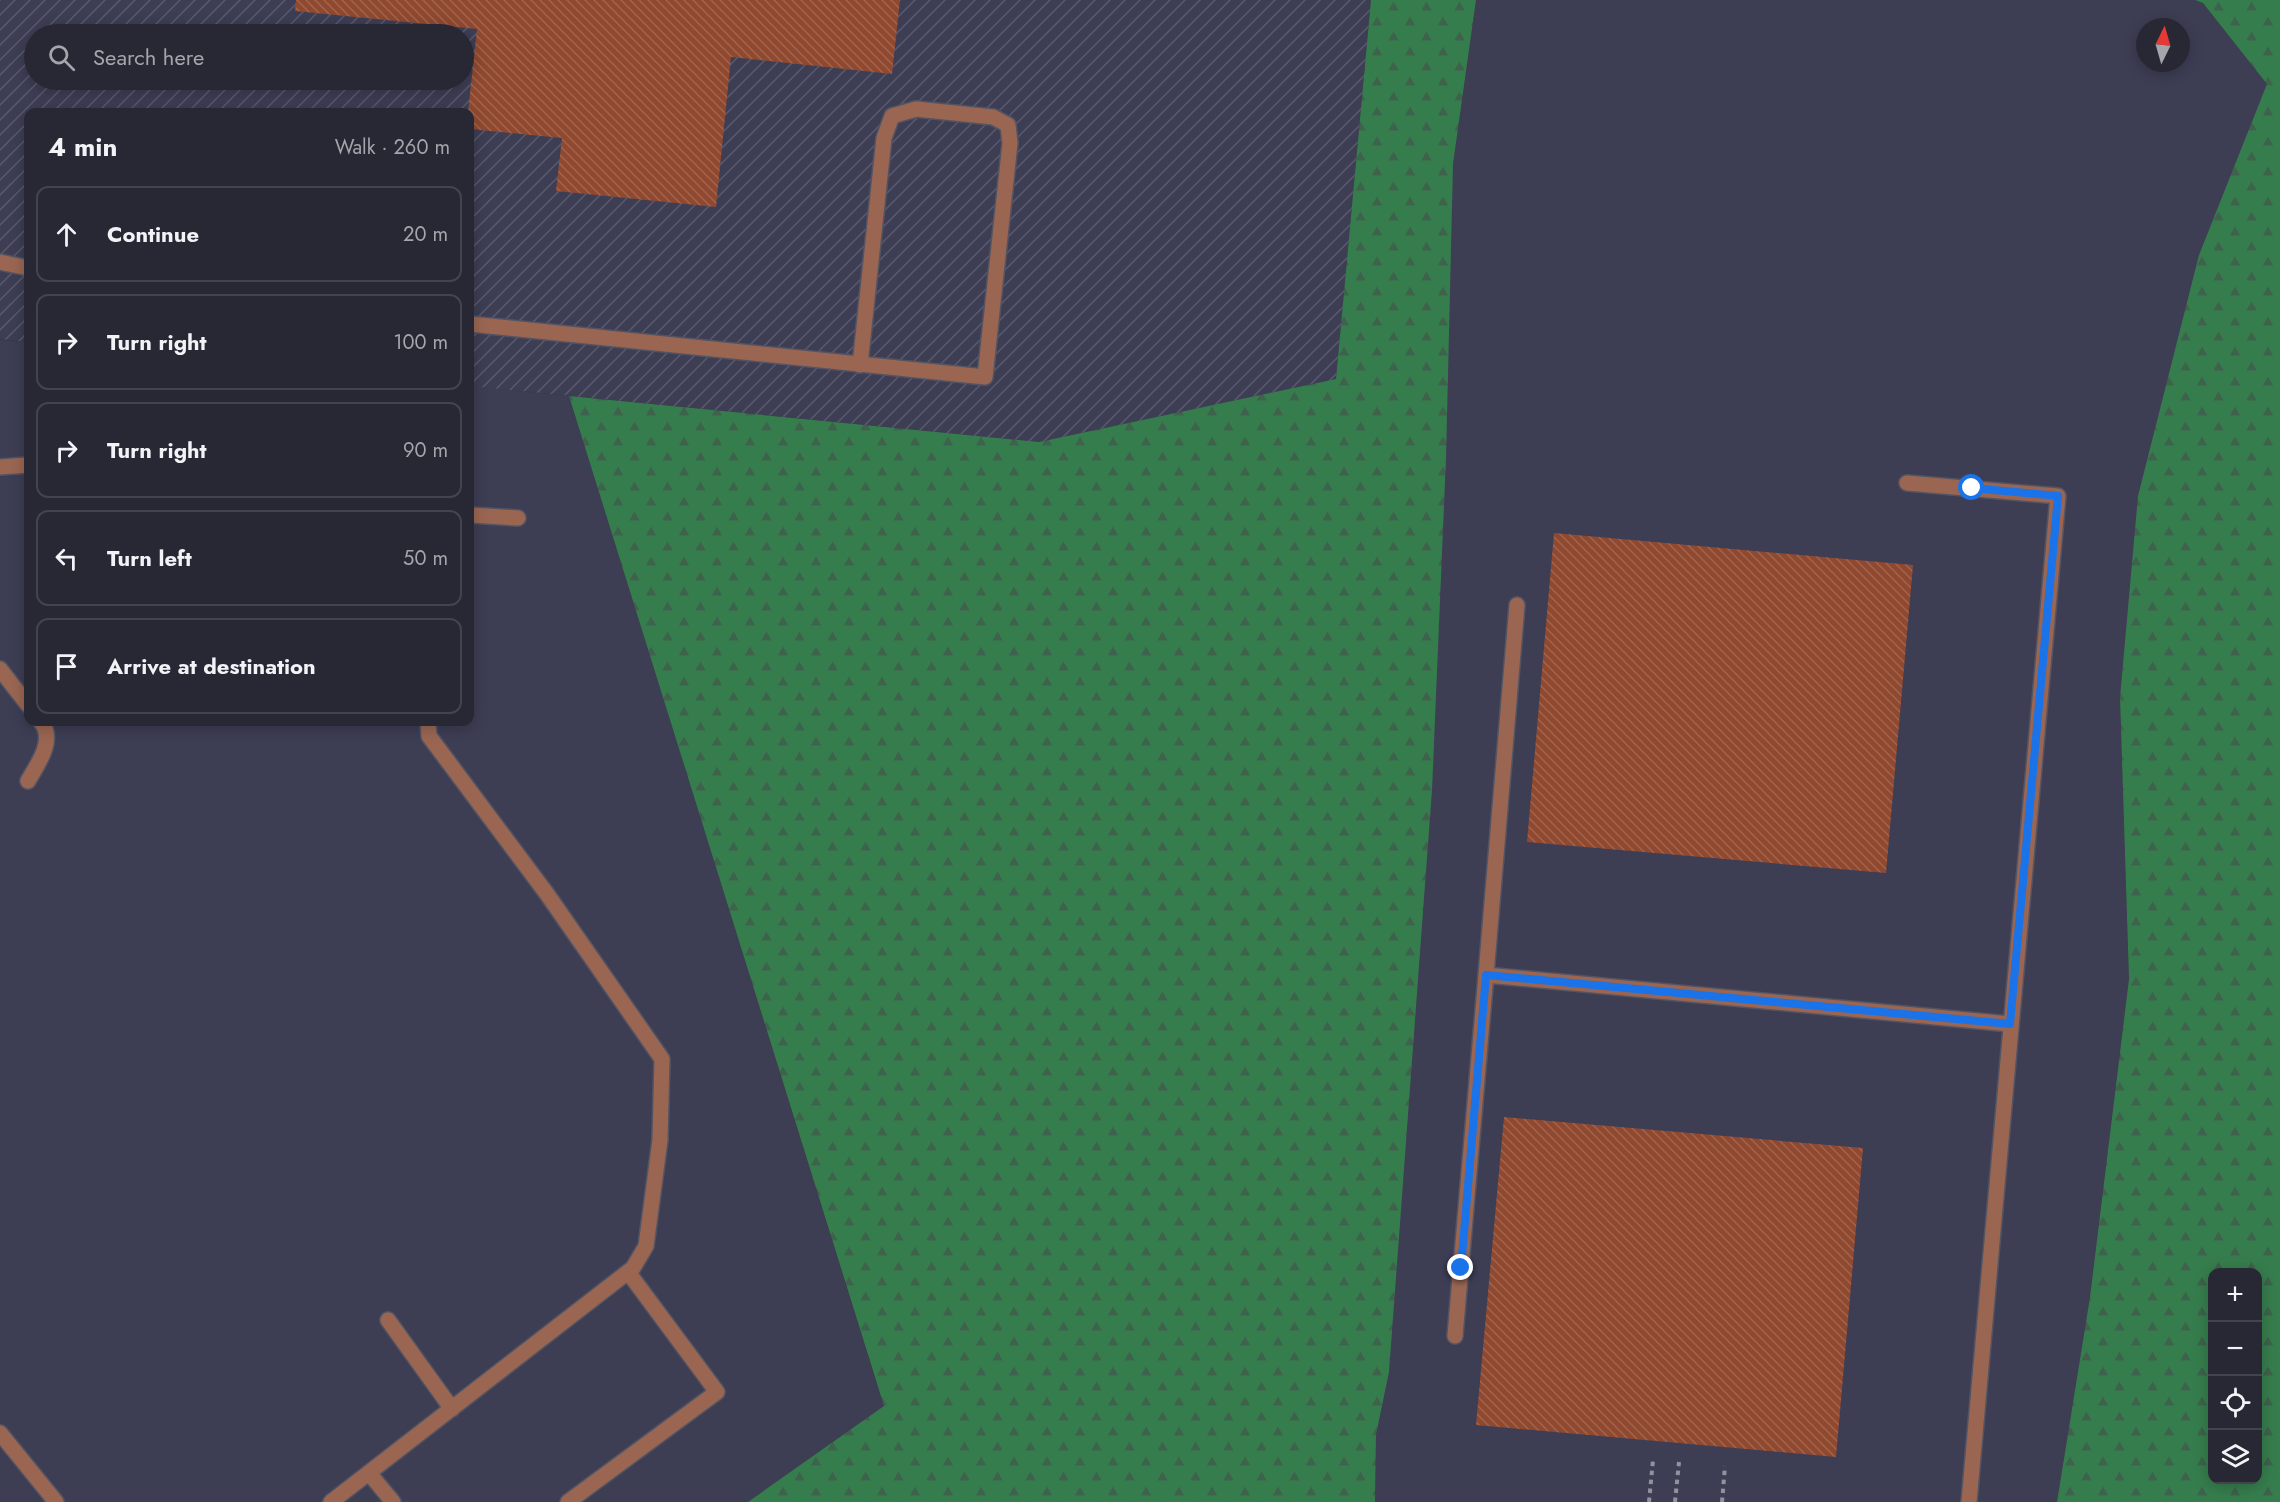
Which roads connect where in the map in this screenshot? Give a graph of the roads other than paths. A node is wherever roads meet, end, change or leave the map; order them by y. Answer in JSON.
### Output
{"nodes":[{"id":1,"x":0,"y":262,"type":"edge"},
{"id":2,"x":24,"y":267,"type":"edge"},
{"id":3,"x":474,"y":324,"type":"edge"},
{"id":4,"x":860,"y":365,"type":"junction"},
{"id":5,"x":24,"y":465,"type":"edge"},
{"id":6,"x":0,"y":467,"type":"edge"},
{"id":7,"x":1907,"y":483,"type":"dead end"},
{"id":8,"x":474,"y":515,"type":"edge"},
{"id":9,"x":518,"y":518,"type":"dead end"},
{"id":10,"x":1517,"y":605,"type":"dead end"},
{"id":11,"x":0,"y":669,"type":"edge"},
{"id":12,"x":24,"y":700,"type":"edge"},
{"id":13,"x":45,"y":726,"type":"edge"},
{"id":14,"x":428,"y":726,"type":"edge"},
{"id":15,"x":27,"y":781,"type":"dead end"},
{"id":16,"x":1486,"y":975,"type":"junction"},
{"id":17,"x":2010,"y":1024,"type":"junction"},
{"id":18,"x":628,"y":1272,"type":"junction"},
{"id":19,"x":388,"y":1320,"type":"dead end"},
{"id":20,"x":1455,"y":1336,"type":"dead end"},
{"id":21,"x":452,"y":1409,"type":"junction"},
{"id":22,"x":0,"y":1433,"type":"edge"},
{"id":23,"x":369,"y":1473,"type":"junction"},
{"id":24,"x":56,"y":1502,"type":"edge"},
{"id":25,"x":331,"y":1502,"type":"edge"},
{"id":26,"x":393,"y":1502,"type":"edge"},
{"id":27,"x":568,"y":1502,"type":"edge"},
{"id":28,"x":1969,"y":1502,"type":"edge"}],
"edges":[{"from":1,"to":2,"type":"lane"},
{"from":3,"to":4,"type":"lane"},
{"from":4,"to":4,"type":"lane"},
{"from":5,"to":6,"type":"lane"},
{"from":7,"to":17,"type":"lane"},
{"from":8,"to":9,"type":"lane"},
{"from":10,"to":16,"type":"lane"},
{"from":11,"to":12,"type":"lane"},
{"from":13,"to":15,"type":"lane"},
{"from":14,"to":18,"type":"lane"},
{"from":16,"to":17,"type":"lane"},
{"from":16,"to":20,"type":"lane"},
{"from":17,"to":28,"type":"lane"},
{"from":18,"to":21,"type":"lane"},
{"from":18,"to":27,"type":"lane"},
{"from":19,"to":21,"type":"lane"},
{"from":21,"to":23,"type":"lane"},
{"from":22,"to":24,"type":"lane"},
{"from":23,"to":25,"type":"lane"},
{"from":23,"to":26,"type":"lane"}]}
